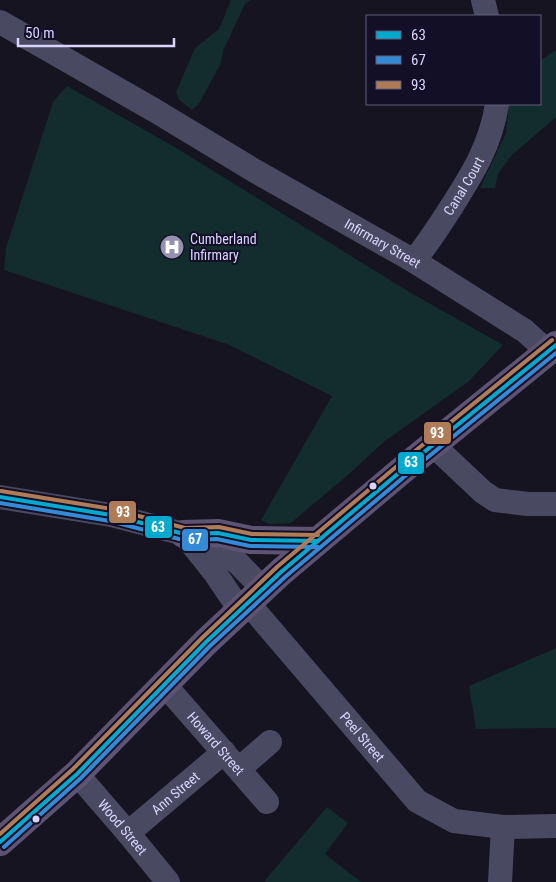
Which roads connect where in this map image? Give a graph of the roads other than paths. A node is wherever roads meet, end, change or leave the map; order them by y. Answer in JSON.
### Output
{"nodes":[{"id":1,"x":483,"y":0,"type":"edge"},
{"id":2,"x":487,"y":15,"type":"edge"},
{"id":3,"x":0,"y":22,"type":"edge"},
{"id":4,"x":497,"y":105,"type":"edge"},
{"id":5,"x":414,"y":261,"type":"junction"},
{"id":6,"x":552,"y":348,"type":"edge"},
{"id":7,"x":433,"y":445,"type":"junction"},
{"id":8,"x":0,"y":497,"type":"edge"},
{"id":9,"x":556,"y":504,"type":"edge"},
{"id":10,"x":184,"y":534,"type":"junction"},
{"id":11,"x":318,"y":541,"type":"junction"},
{"id":12,"x":250,"y":601,"type":"junction"},
{"id":13,"x":164,"y":684,"type":"junction"},
{"id":14,"x":270,"y":742,"type":"dead end"},
{"id":15,"x":231,"y":761,"type":"junction"},
{"id":16,"x":77,"y":774,"type":"junction"},
{"id":17,"x":267,"y":802,"type":"dead end"},
{"id":18,"x":503,"y":826,"type":"junction"},
{"id":19,"x":556,"y":826,"type":"edge"},
{"id":20,"x":128,"y":834,"type":"junction"},
{"id":21,"x":0,"y":842,"type":"edge"},
{"id":22,"x":168,"y":882,"type":"edge"},
{"id":23,"x":500,"y":882,"type":"edge"}],
"edges":[{"from":1,"to":2,"type":"street"},
{"from":3,"to":5,"type":"street","name":"Infirmary Street"},
{"from":4,"to":5,"type":"street","name":"Canal Court"},
{"from":5,"to":6,"type":"street","name":"Infirmary Street"},
{"from":6,"to":7,"type":"main road"},
{"from":7,"to":9,"type":"street"},
{"from":7,"to":11,"type":"main road"},
{"from":8,"to":10,"type":"street"},
{"from":10,"to":11,"type":"main road"},
{"from":10,"to":12,"type":"street"},
{"from":10,"to":12,"type":"street"},
{"from":11,"to":12,"type":"main road"},
{"from":12,"to":13,"type":"main road"},
{"from":12,"to":18,"type":"street","name":"Peel Street"},
{"from":13,"to":15,"type":"street","name":"Howard Street"},
{"from":13,"to":16,"type":"main road"},
{"from":14,"to":15,"type":"street","name":"Ann Street"},
{"from":15,"to":17,"type":"street","name":"Howard Street"},
{"from":15,"to":20,"type":"street","name":"Ann Street"},
{"from":16,"to":20,"type":"street","name":"Wood Street"},
{"from":16,"to":21,"type":"main road"},
{"from":18,"to":19,"type":"street","name":"Peel Street"},
{"from":18,"to":23,"type":"street"},
{"from":20,"to":22,"type":"street","name":"Wood Street"}]}
